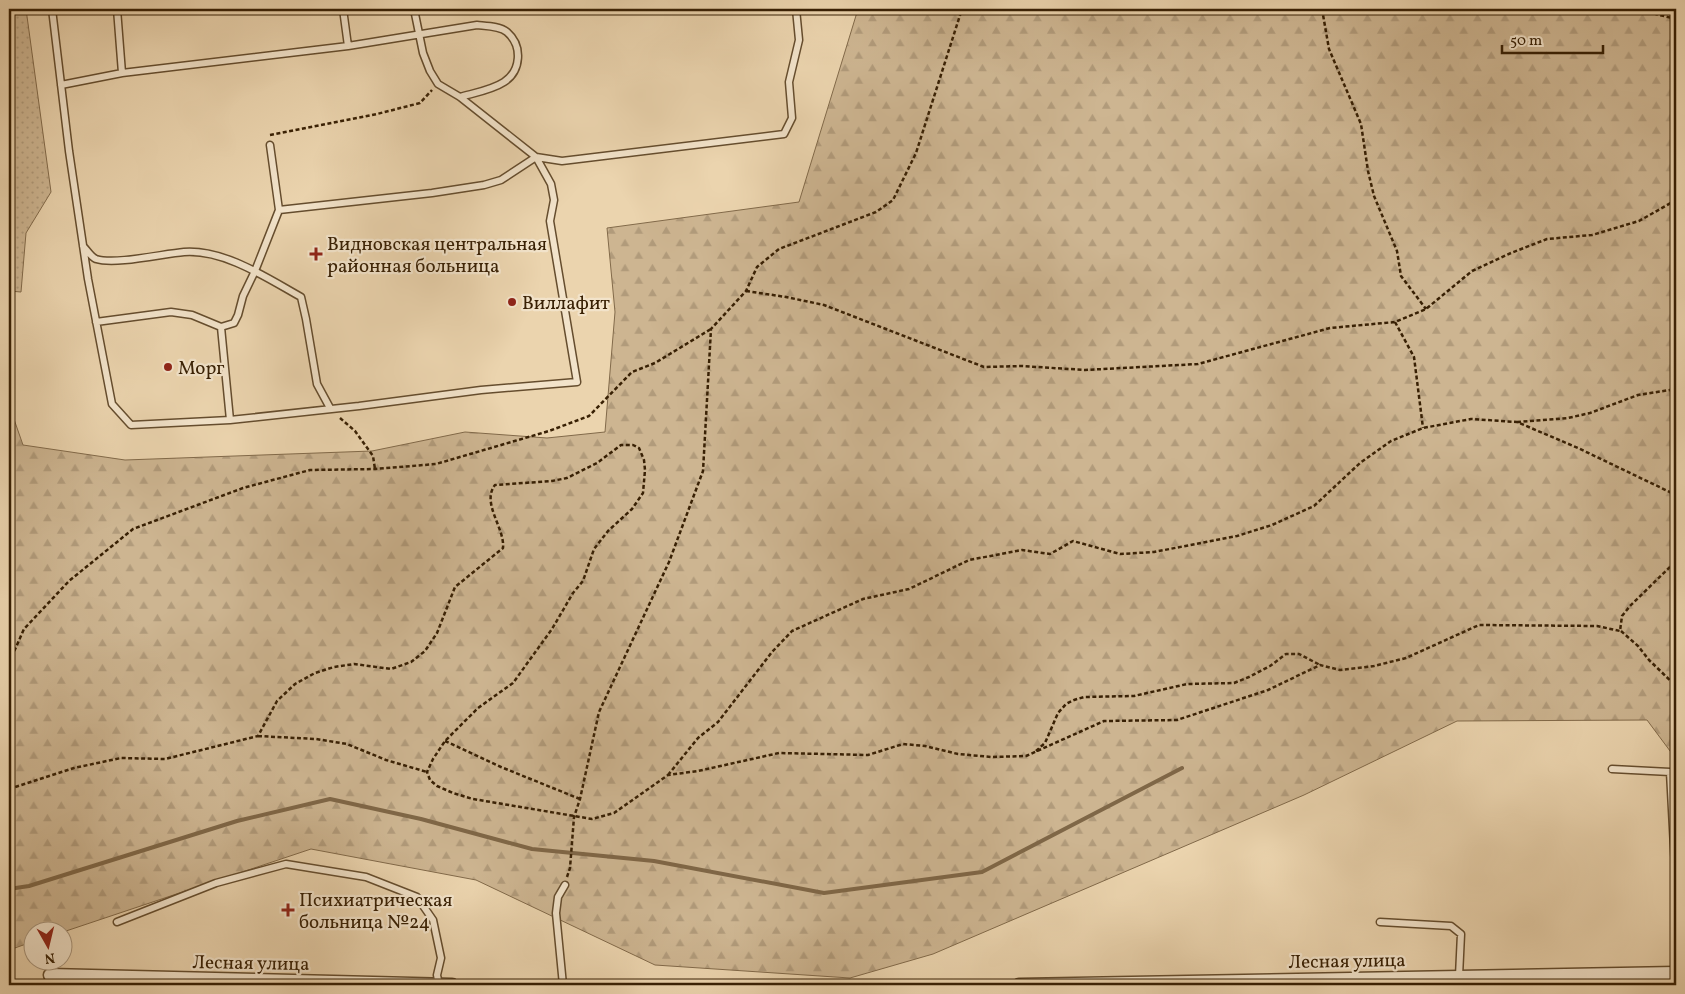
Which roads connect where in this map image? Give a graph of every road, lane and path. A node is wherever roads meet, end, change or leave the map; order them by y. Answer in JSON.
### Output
{"nodes":[{"id":1,"x":52,"y":9,"type":"edge"},
{"id":2,"x":117,"y":9,"type":"edge"},
{"id":3,"x":344,"y":9,"type":"edge"},
{"id":4,"x":414,"y":9,"type":"edge"},
{"id":5,"x":796,"y":9,"type":"edge"},
{"id":6,"x":962,"y":9,"type":"edge"},
{"id":7,"x":1322,"y":9,"type":"edge"},
{"id":8,"x":1635,"y":9,"type":"edge"},
{"id":9,"x":1676,"y":19,"type":"edge"},
{"id":10,"x":419,"y":35,"type":"junction"},
{"id":11,"x":348,"y":46,"type":"junction"},
{"id":12,"x":122,"y":74,"type":"junction"},
{"id":13,"x":438,"y":84,"type":"junction"},
{"id":14,"x":61,"y":86,"type":"junction"},
{"id":15,"x":460,"y":97,"type":"junction"},
{"id":16,"x":270,"y":145,"type":"joint"},
{"id":17,"x":536,"y":157,"type":"junction"},
{"id":18,"x":1676,"y":200,"type":"edge"},
{"id":19,"x":279,"y":210,"type":"junction"},
{"id":20,"x":83,"y":246,"type":"junction"},
{"id":21,"x":255,"y":271,"type":"junction"},
{"id":22,"x":746,"y":291,"type":"junction"},
{"id":23,"x":1426,"y":310,"type":"junction"},
{"id":24,"x":96,"y":322,"type":"junction"},
{"id":25,"x":1395,"y":322,"type":"junction"},
{"id":26,"x":221,"y":327,"type":"junction"},
{"id":27,"x":711,"y":329,"type":"junction"},
{"id":28,"x":1676,"y":389,"type":"edge"},
{"id":29,"x":330,"y":408,"type":"junction"},
{"id":30,"x":230,"y":420,"type":"junction"},
{"id":31,"x":1517,"y":422,"type":"junction"},
{"id":32,"x":1423,"y":428,"type":"junction"},
{"id":33,"x":375,"y":469,"type":"junction"},
{"id":34,"x":1676,"y":495,"type":"edge"},
{"id":35,"x":1676,"y":561,"type":"edge"},
{"id":36,"x":1620,"y":631,"type":"junction"},
{"id":37,"x":9,"y":662,"type":"edge"},
{"id":38,"x":1320,"y":665,"type":"junction"},
{"id":39,"x":1676,"y":686,"type":"edge"},
{"id":40,"x":258,"y":736,"type":"junction"},
{"id":41,"x":445,"y":741,"type":"junction"},
{"id":42,"x":1035,"y":752,"type":"junction"},
{"id":43,"x":1612,"y":769,"type":"dead end"},
{"id":44,"x":427,"y":772,"type":"junction"},
{"id":45,"x":668,"y":775,"type":"junction"},
{"id":46,"x":9,"y":789,"type":"edge"},
{"id":47,"x":580,"y":799,"type":"junction"},
{"id":48,"x":574,"y":817,"type":"junction"},
{"id":49,"x":570,"y":868,"type":"dead end"},
{"id":50,"x":565,"y":885,"type":"dead end"},
{"id":51,"x":1676,"y":886,"type":"edge"},
{"id":52,"x":117,"y":922,"type":"dead end"},
{"id":53,"x":1380,"y":922,"type":"dead end"},
{"id":54,"x":1676,"y":973,"type":"edge"},
{"id":55,"x":50,"y":975,"type":"dead end"},
{"id":56,"x":1460,"y":976,"type":"junction"},
{"id":57,"x":1438,"y":981,"type":"edge"},
{"id":58,"x":439,"y":985,"type":"edge"},
{"id":59,"x":452,"y":985,"type":"edge"},
{"id":60,"x":563,"y":985,"type":"edge"},
{"id":61,"x":1019,"y":985,"type":"edge"},
{"id":62,"x":1097,"y":985,"type":"edge"}],
"edges":[{"from":1,"to":14,"type":"lane"},
{"from":2,"to":12,"type":"lane"},
{"from":3,"to":11,"type":"lane"},
{"from":4,"to":10,"type":"lane"},
{"from":5,"to":17,"type":"lane"},
{"from":6,"to":22,"type":"path"},
{"from":7,"to":23,"type":"path"},
{"from":8,"to":9,"type":"path"},
{"from":10,"to":11,"type":"lane"},
{"from":10,"to":13,"type":"lane"},
{"from":10,"to":15,"type":"lane"},
{"from":11,"to":12,"type":"lane"},
{"from":12,"to":14,"type":"lane"},
{"from":13,"to":15,"type":"lane"},
{"from":13,"to":16,"type":"path"},
{"from":14,"to":20,"type":"lane"},
{"from":15,"to":17,"type":"lane"},
{"from":16,"to":19,"type":"lane"},
{"from":17,"to":19,"type":"lane"},
{"from":17,"to":29,"type":"lane"},
{"from":18,"to":23,"type":"path"},
{"from":19,"to":21,"type":"lane"},
{"from":20,"to":21,"type":"lane"},
{"from":20,"to":24,"type":"lane"},
{"from":21,"to":26,"type":"lane"},
{"from":21,"to":29,"type":"lane"},
{"from":22,"to":25,"type":"path"},
{"from":22,"to":27,"type":"path"},
{"from":23,"to":25,"type":"path"},
{"from":24,"to":26,"type":"lane"},
{"from":24,"to":30,"type":"lane"},
{"from":25,"to":32,"type":"path"},
{"from":26,"to":30,"type":"lane"},
{"from":27,"to":33,"type":"path"},
{"from":27,"to":47,"type":"path"},
{"from":28,"to":31,"type":"path"},
{"from":29,"to":30,"type":"lane"},
{"from":29,"to":33,"type":"path"},
{"from":31,"to":32,"type":"path"},
{"from":31,"to":34,"type":"path"},
{"from":32,"to":45,"type":"path"},
{"from":33,"to":37,"type":"path"},
{"from":35,"to":36,"type":"path"},
{"from":36,"to":38,"type":"path"},
{"from":36,"to":39,"type":"path"},
{"from":38,"to":42,"type":"path"},
{"from":38,"to":42,"type":"path"},
{"from":40,"to":41,"type":"path"},
{"from":40,"to":44,"type":"path"},
{"from":40,"to":46,"type":"path"},
{"from":41,"to":44,"type":"path"},
{"from":41,"to":47,"type":"path"},
{"from":42,"to":45,"type":"path"},
{"from":43,"to":51,"type":"lane"},
{"from":44,"to":48,"type":"path"},
{"from":45,"to":48,"type":"path"},
{"from":47,"to":48,"type":"path"},
{"from":48,"to":49,"type":"path"},
{"from":50,"to":60,"type":"lane"},
{"from":52,"to":58,"type":"lane"},
{"from":53,"to":56,"type":"lane"},
{"from":54,"to":56,"type":"street","name":"Лесная улица"},
{"from":55,"to":58,"type":"street","name":"Лесная улица"},
{"from":56,"to":57,"type":"street","name":"Лесная улица"},
{"from":57,"to":62,"type":"street","name":"Лесная улица"},
{"from":58,"to":59,"type":"street","name":"Лесная улица"},
{"from":61,"to":62,"type":"street","name":"Лесная улица"}]}
